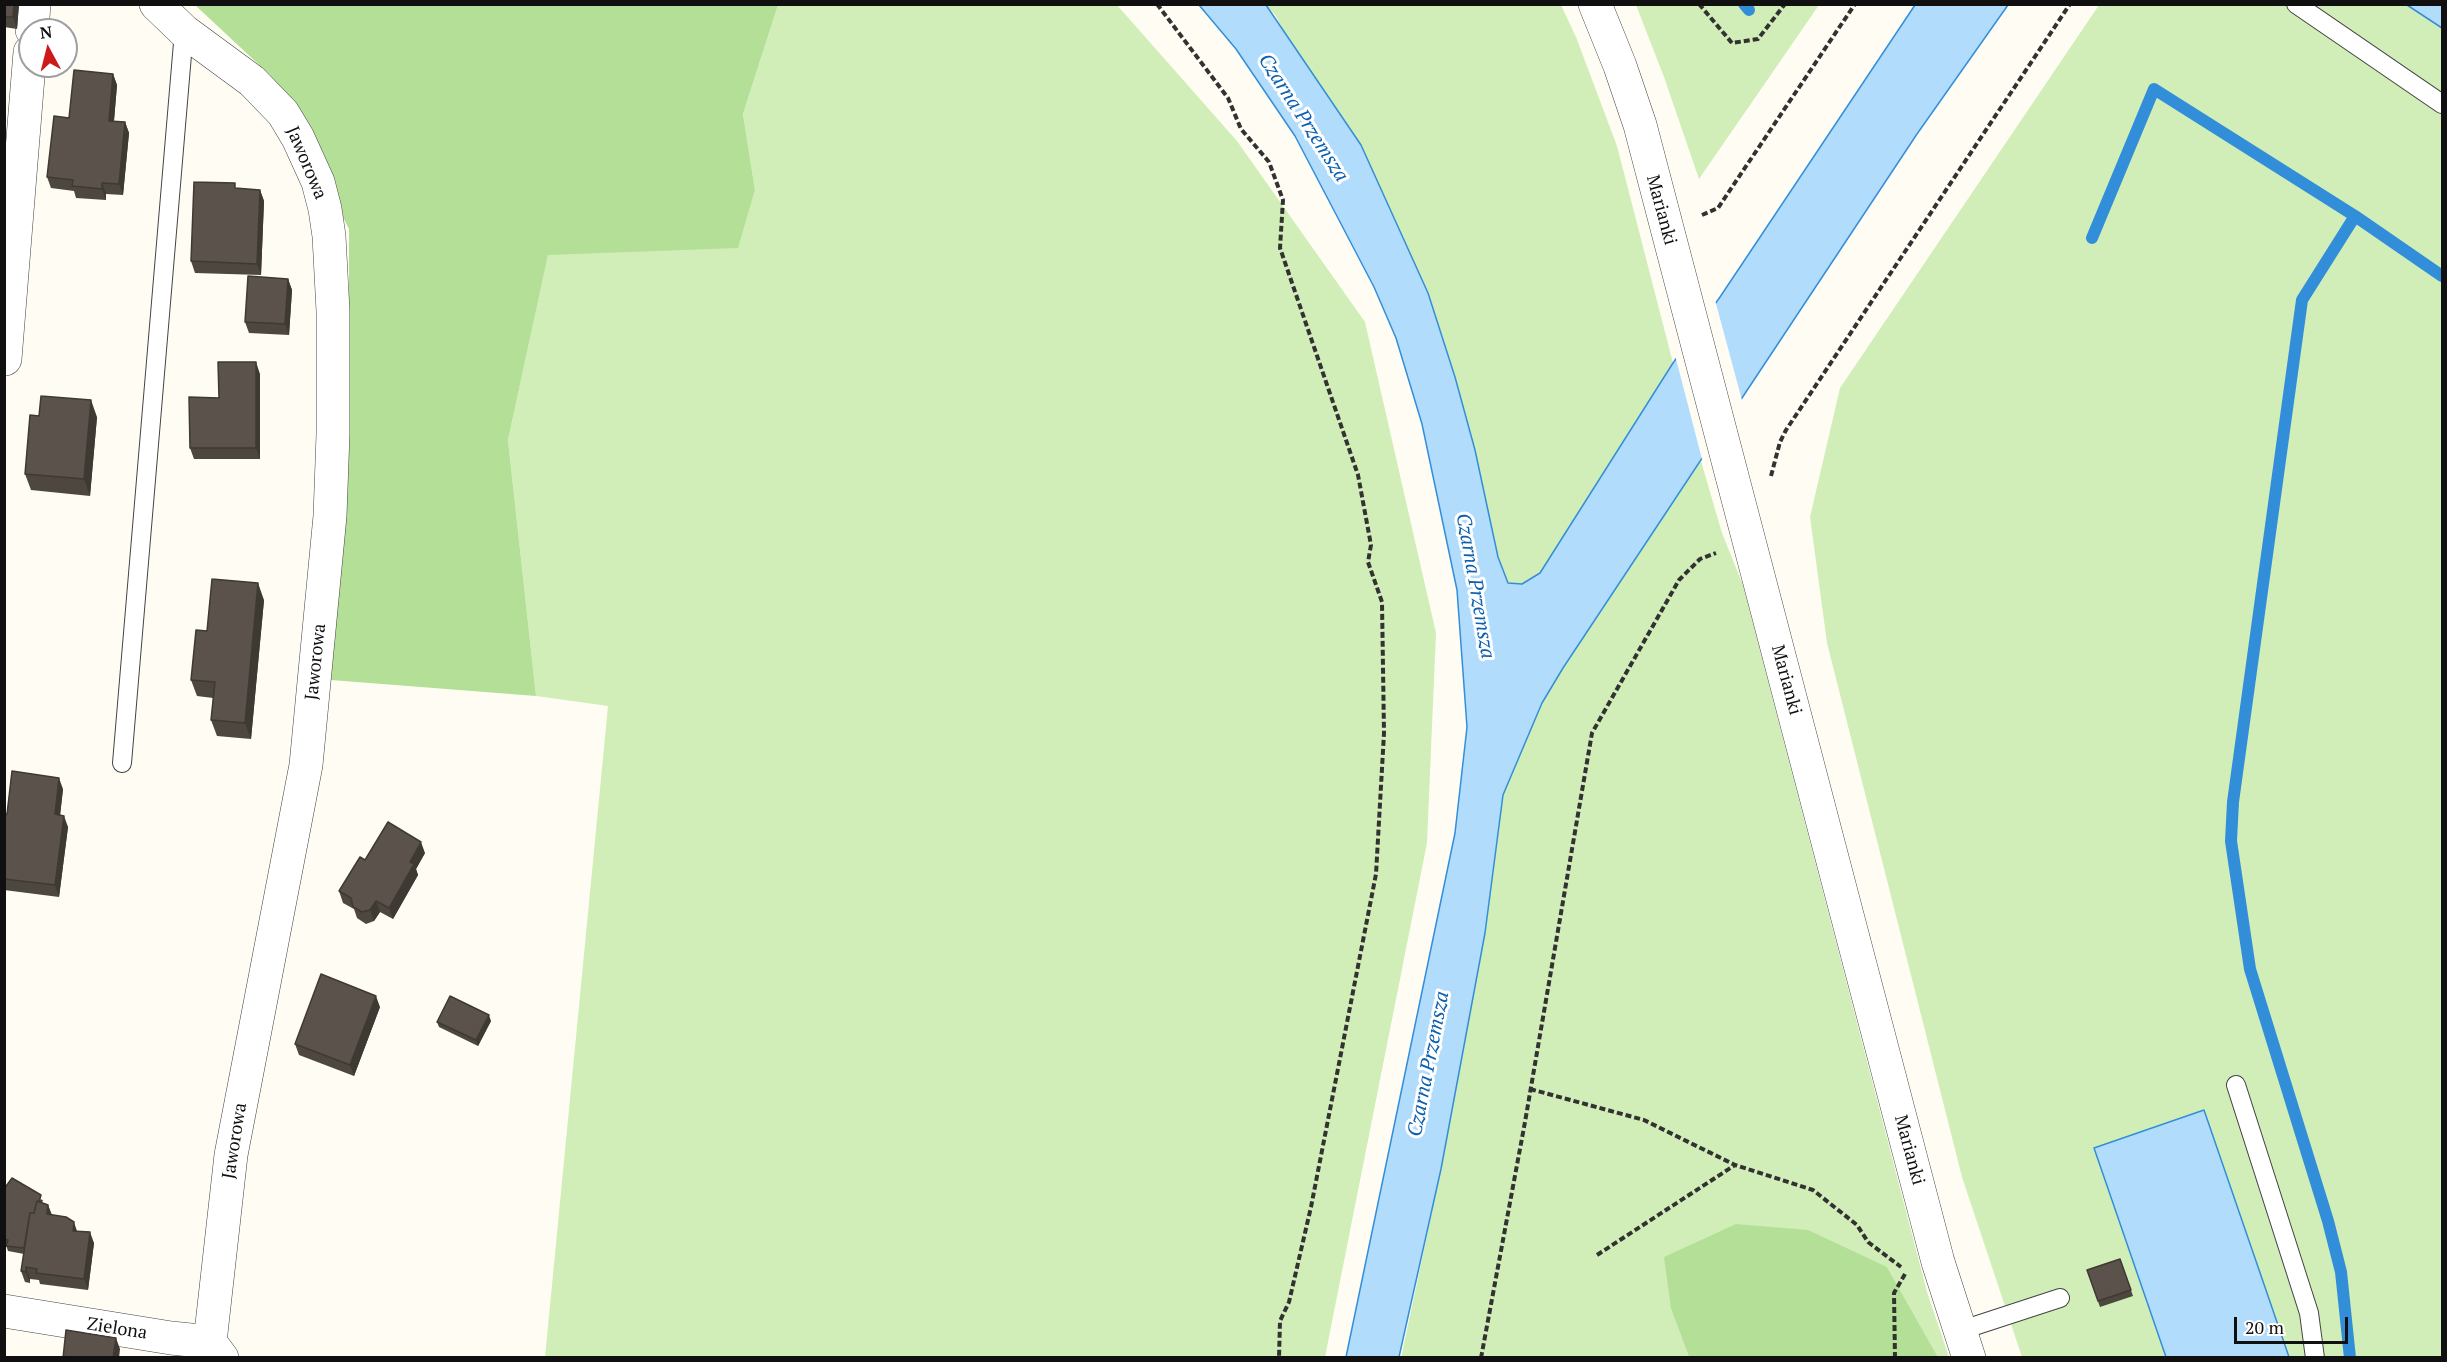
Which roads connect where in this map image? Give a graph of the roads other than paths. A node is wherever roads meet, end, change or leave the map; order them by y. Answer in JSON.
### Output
{"nodes":[{"id":1,"x":156,"y":4,"type":"edge"},
{"id":2,"x":1595,"y":4,"type":"edge"},
{"id":3,"x":2296,"y":4,"type":"edge"},
{"id":4,"x":184,"y":31,"type":"junction"},
{"id":5,"x":28,"y":78,"type":"edge"},
{"id":6,"x":2442,"y":104,"type":"edge"},
{"id":7,"x":5,"y":359,"type":"edge"},
{"id":8,"x":122,"y":763,"type":"dead end"},
{"id":9,"x":2236,"y":1085,"type":"dead end"},
{"id":10,"x":2060,"y":1298,"type":"dead end"},
{"id":11,"x":4,"y":1311,"type":"edge"},
{"id":12,"x":1964,"y":1344,"type":"edge"},
{"id":13,"x":216,"y":1350,"type":"edge"},
{"id":14,"x":2315,"y":1358,"type":"edge"}],
"edges":[{"from":1,"to":4,"type":"street","name":"Jaworowa"},
{"from":2,"to":12,"type":"street","name":"Marianki"},
{"from":3,"to":6,"type":"lane"},
{"from":4,"to":8,"type":"lane"},
{"from":4,"to":13,"type":"street","name":"Jaworowa"},
{"from":5,"to":7,"type":"street"},
{"from":9,"to":14,"type":"lane"},
{"from":10,"to":12,"type":"lane"},
{"from":11,"to":13,"type":"street","name":"Zielona"}]}
